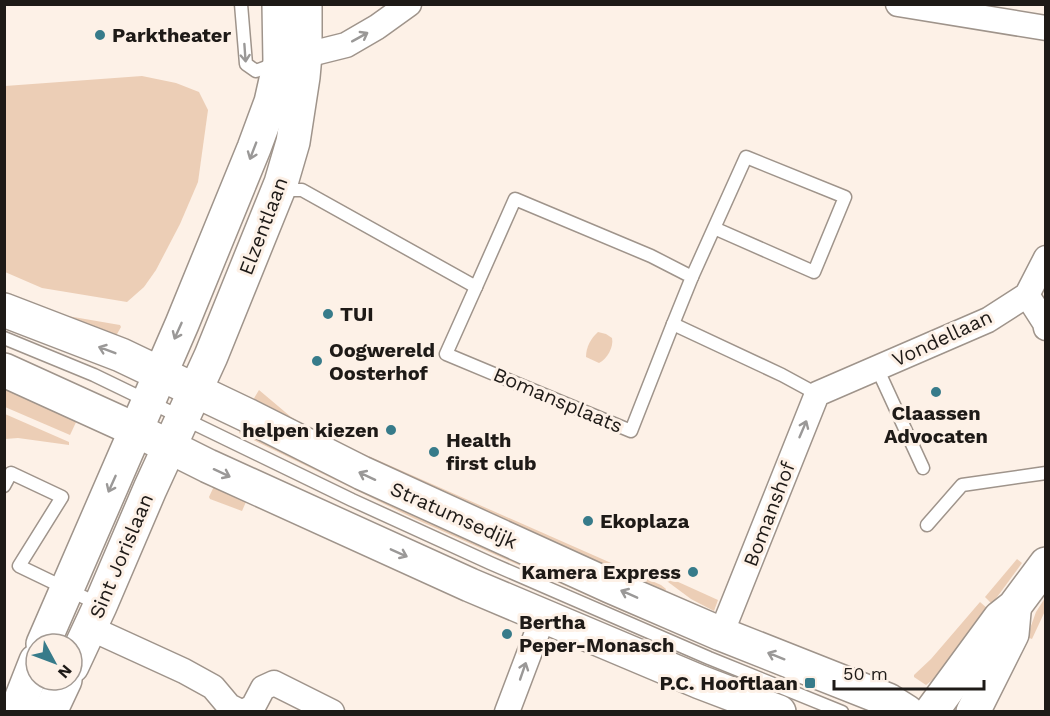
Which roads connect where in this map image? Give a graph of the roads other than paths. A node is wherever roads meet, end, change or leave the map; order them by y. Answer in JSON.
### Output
{"nodes":[{"id":1,"x":241,"y":4,"type":"edge"},
{"id":2,"x":409,"y":4,"type":"edge"},
{"id":3,"x":898,"y":4,"type":"edge"},
{"id":4,"x":291,"y":5,"type":"edge"},
{"id":5,"x":1046,"y":28,"type":"edge"},
{"id":6,"x":292,"y":58,"type":"junction"},
{"id":7,"x":278,"y":190,"type":"junction"},
{"id":8,"x":714,"y":228,"type":"junction"},
{"id":9,"x":1046,"y":258,"type":"edge"},
{"id":10,"x":692,"y":277,"type":"junction"},
{"id":11,"x":476,"y":287,"type":"junction"},
{"id":12,"x":1027,"y":295,"type":"junction"},
{"id":13,"x":4,"y":310,"type":"edge"},
{"id":14,"x":673,"y":324,"type":"junction"},
{"id":15,"x":1046,"y":328,"type":"edge"},
{"id":16,"x":4,"y":338,"type":"edge"},
{"id":17,"x":877,"y":368,"type":"junction"},
{"id":18,"x":4,"y":370,"type":"edge"},
{"id":19,"x":818,"y":394,"type":"junction"},
{"id":20,"x":148,"y":402,"type":"junction"},
{"id":21,"x":183,"y":418,"type":"junction"},
{"id":22,"x":923,"y":468,"type":"dead end"},
{"id":23,"x":1046,"y":473,"type":"edge"},
{"id":24,"x":4,"y":486,"type":"edge"},
{"id":25,"x":927,"y":525,"type":"dead end"},
{"id":26,"x":1046,"y":564,"type":"edge"},
{"id":27,"x":66,"y":589,"type":"junction"},
{"id":28,"x":1014,"y":607,"type":"junction"},
{"id":29,"x":95,"y":617,"type":"junction"},
{"id":30,"x":543,"y":617,"type":"junction"},
{"id":31,"x":48,"y":632,"type":"edge"},
{"id":32,"x":722,"y":634,"type":"junction"},
{"id":33,"x":84,"y":640,"type":"edge"},
{"id":34,"x":24,"y":691,"type":"edge"},
{"id":35,"x":59,"y":692,"type":"edge"},
{"id":36,"x":16,"y":711,"type":"edge"},
{"id":37,"x":50,"y":711,"type":"edge"},
{"id":38,"x":242,"y":711,"type":"edge"},
{"id":39,"x":332,"y":711,"type":"edge"},
{"id":40,"x":507,"y":711,"type":"edge"},
{"id":41,"x":778,"y":711,"type":"edge"},
{"id":42,"x":842,"y":711,"type":"edge"},
{"id":43,"x":907,"y":711,"type":"edge"},
{"id":44,"x":931,"y":711,"type":"edge"},
{"id":45,"x":973,"y":711,"type":"edge"}],
"edges":[{"from":1,"to":6,"type":"lane","one_way":true},
{"from":6,"to":2,"type":"street","one_way":true},
{"from":3,"to":5,"type":"street"},
{"from":4,"to":6,"type":"street","name":"Elzentlaan"},
{"from":6,"to":7,"type":"street","name":"Elzentlaan"},
{"from":6,"to":20,"type":"street","name":"Elzentlaan","one_way":true},
{"from":7,"to":11,"type":"lane"},
{"from":7,"to":21,"type":"street","name":"Elzentlaan"},
{"from":8,"to":8,"type":"lane","name":"Bomansplaats"},
{"from":8,"to":10,"type":"lane","name":"Bomansplaats"},
{"from":9,"to":12,"type":"street"},
{"from":10,"to":11,"type":"lane","name":"Bomansplaats"},
{"from":10,"to":14,"type":"lane","name":"Bomansplaats"},
{"from":11,"to":14,"type":"lane","name":"Bomansplaats"},
{"from":12,"to":15,"type":"street"},
{"from":12,"to":17,"type":"street","name":"Vondellaan"},
{"from":20,"to":13,"type":"street","name":"Stratumsedijk","one_way":true},
{"from":14,"to":19,"type":"lane"},
{"from":16,"to":20,"type":"lane","name":"Stratumsedijk"},
{"from":17,"to":19,"type":"street","name":"Vondellaan"},
{"from":17,"to":22,"type":"lane"},
{"from":18,"to":20,"type":"street","name":"Stratumsedijk"},
{"from":32,"to":19,"type":"street","name":"Bomanshof","one_way":true},
{"from":20,"to":21,"type":"street","name":"Stratumsedijk"},
{"from":20,"to":21,"type":"street","name":"Stratumsedijk"},
{"from":20,"to":27,"type":"street","name":"Sint Jorislaan","one_way":true},
{"from":21,"to":29,"type":"street","name":"Sint Jorislaan"},
{"from":21,"to":30,"type":"street","name":"Stratumsedijk","one_way":true},
{"from":32,"to":21,"type":"street","name":"Stratumsedijk","one_way":true},
{"from":21,"to":42,"type":"lane","name":"Stratumsedijk"},
{"from":23,"to":25,"type":"lane"},
{"from":24,"to":27,"type":"lane"},
{"from":26,"to":28,"type":"street"},
{"from":27,"to":29,"type":"lane"},
{"from":27,"to":31,"type":"street","name":"Sint Jorislaan"},
{"from":28,"to":44,"type":"street"},
{"from":28,"to":45,"type":"street"},
{"from":29,"to":33,"type":"street","name":"Sint Jorislaan"},
{"from":29,"to":38,"type":"street"},
{"from":40,"to":30,"type":"street","one_way":true},
{"from":30,"to":41,"type":"street","name":"Stratumsedijk"},
{"from":43,"to":32,"type":"street","name":"Stratumsedijk","one_way":true},
{"from":34,"to":36,"type":"street"},
{"from":35,"to":37,"type":"street"},
{"from":38,"to":39,"type":"street"}]}
